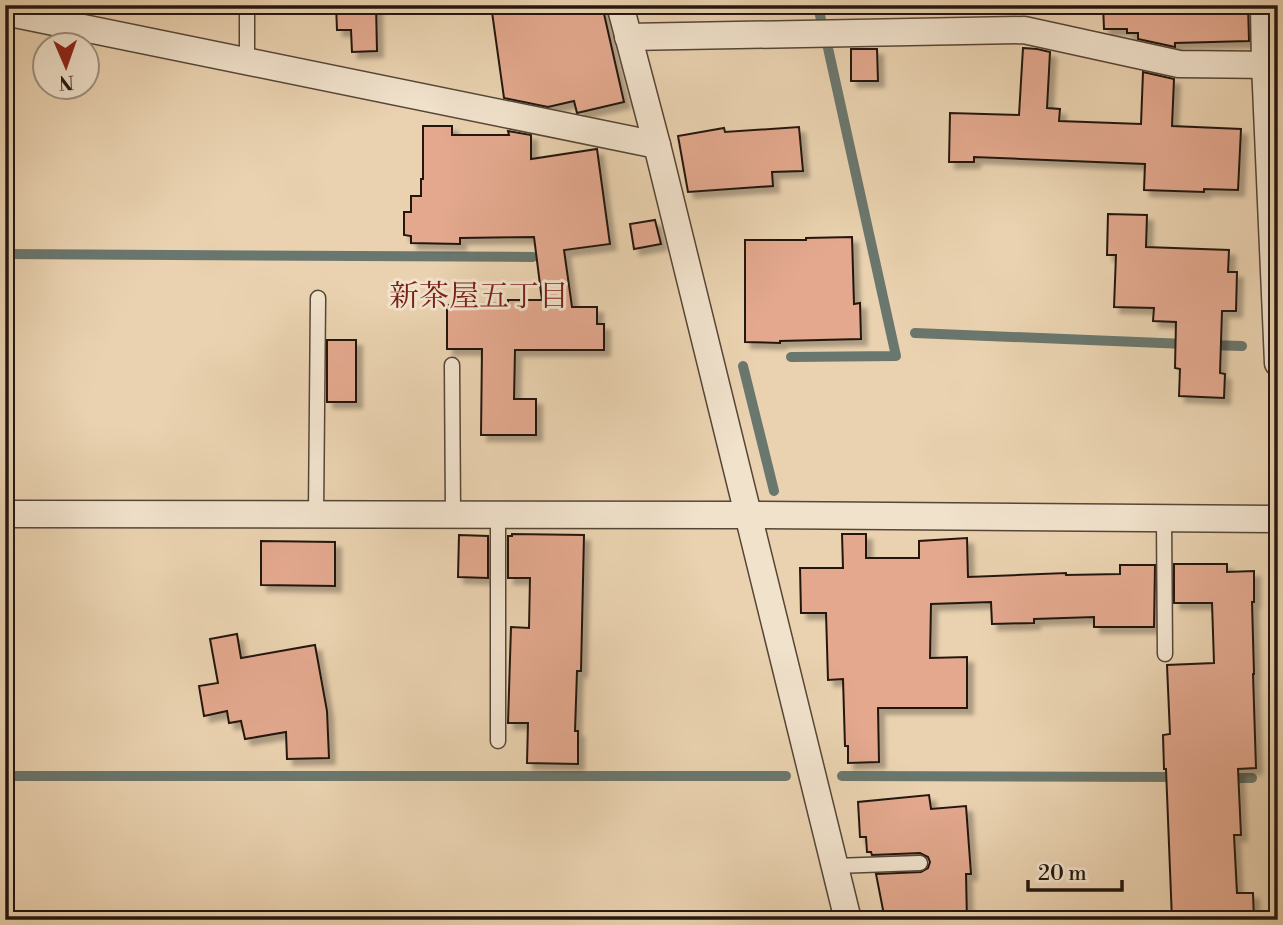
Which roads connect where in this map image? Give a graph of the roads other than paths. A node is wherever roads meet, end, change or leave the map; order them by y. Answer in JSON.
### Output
{"nodes":[{"id":1,"x":247,"y":5,"type":"edge"},
{"id":2,"x":620,"y":5,"type":"edge"},
{"id":3,"x":1265,"y":5,"type":"edge"},
{"id":4,"x":5,"y":12,"type":"edge"},
{"id":5,"x":628,"y":37,"type":"junction"},
{"id":6,"x":247,"y":61,"type":"junction"},
{"id":7,"x":1271,"y":64,"type":"edge"},
{"id":8,"x":657,"y":145,"type":"junction"},
{"id":9,"x":318,"y":298,"type":"dead end"},
{"id":10,"x":1278,"y":363,"type":"edge"},
{"id":11,"x":452,"y":365,"type":"dead end"},
{"id":12,"x":5,"y":514,"type":"edge"},
{"id":13,"x":316,"y":514,"type":"junction"},
{"id":14,"x":453,"y":514,"type":"junction"},
{"id":15,"x":498,"y":514,"type":"junction"},
{"id":16,"x":748,"y":515,"type":"junction"},
{"id":17,"x":1164,"y":518,"type":"junction"},
{"id":18,"x":1278,"y":519,"type":"edge"},
{"id":19,"x":1165,"y":654,"type":"dead end"},
{"id":20,"x":498,"y":741,"type":"dead end"},
{"id":21,"x":920,"y":863,"type":"dead end"},
{"id":22,"x":835,"y":866,"type":"junction"},
{"id":23,"x":848,"y":920,"type":"edge"}],
"edges":[{"from":1,"to":6,"type":"lane"},
{"from":2,"to":5,"type":"street"},
{"from":3,"to":7,"type":"street"},
{"from":4,"to":6,"type":"street"},
{"from":5,"to":7,"type":"street"},
{"from":5,"to":8,"type":"street"},
{"from":6,"to":8,"type":"street"},
{"from":7,"to":10,"type":"street"},
{"from":8,"to":16,"type":"street"},
{"from":9,"to":13,"type":"lane"},
{"from":11,"to":14,"type":"lane"},
{"from":12,"to":13,"type":"street"},
{"from":13,"to":14,"type":"street"},
{"from":14,"to":15,"type":"street"},
{"from":15,"to":16,"type":"street"},
{"from":15,"to":20,"type":"lane"},
{"from":16,"to":17,"type":"street"},
{"from":16,"to":22,"type":"street"},
{"from":17,"to":18,"type":"street"},
{"from":17,"to":19,"type":"lane"},
{"from":21,"to":22,"type":"lane"},
{"from":22,"to":23,"type":"street"}]}
